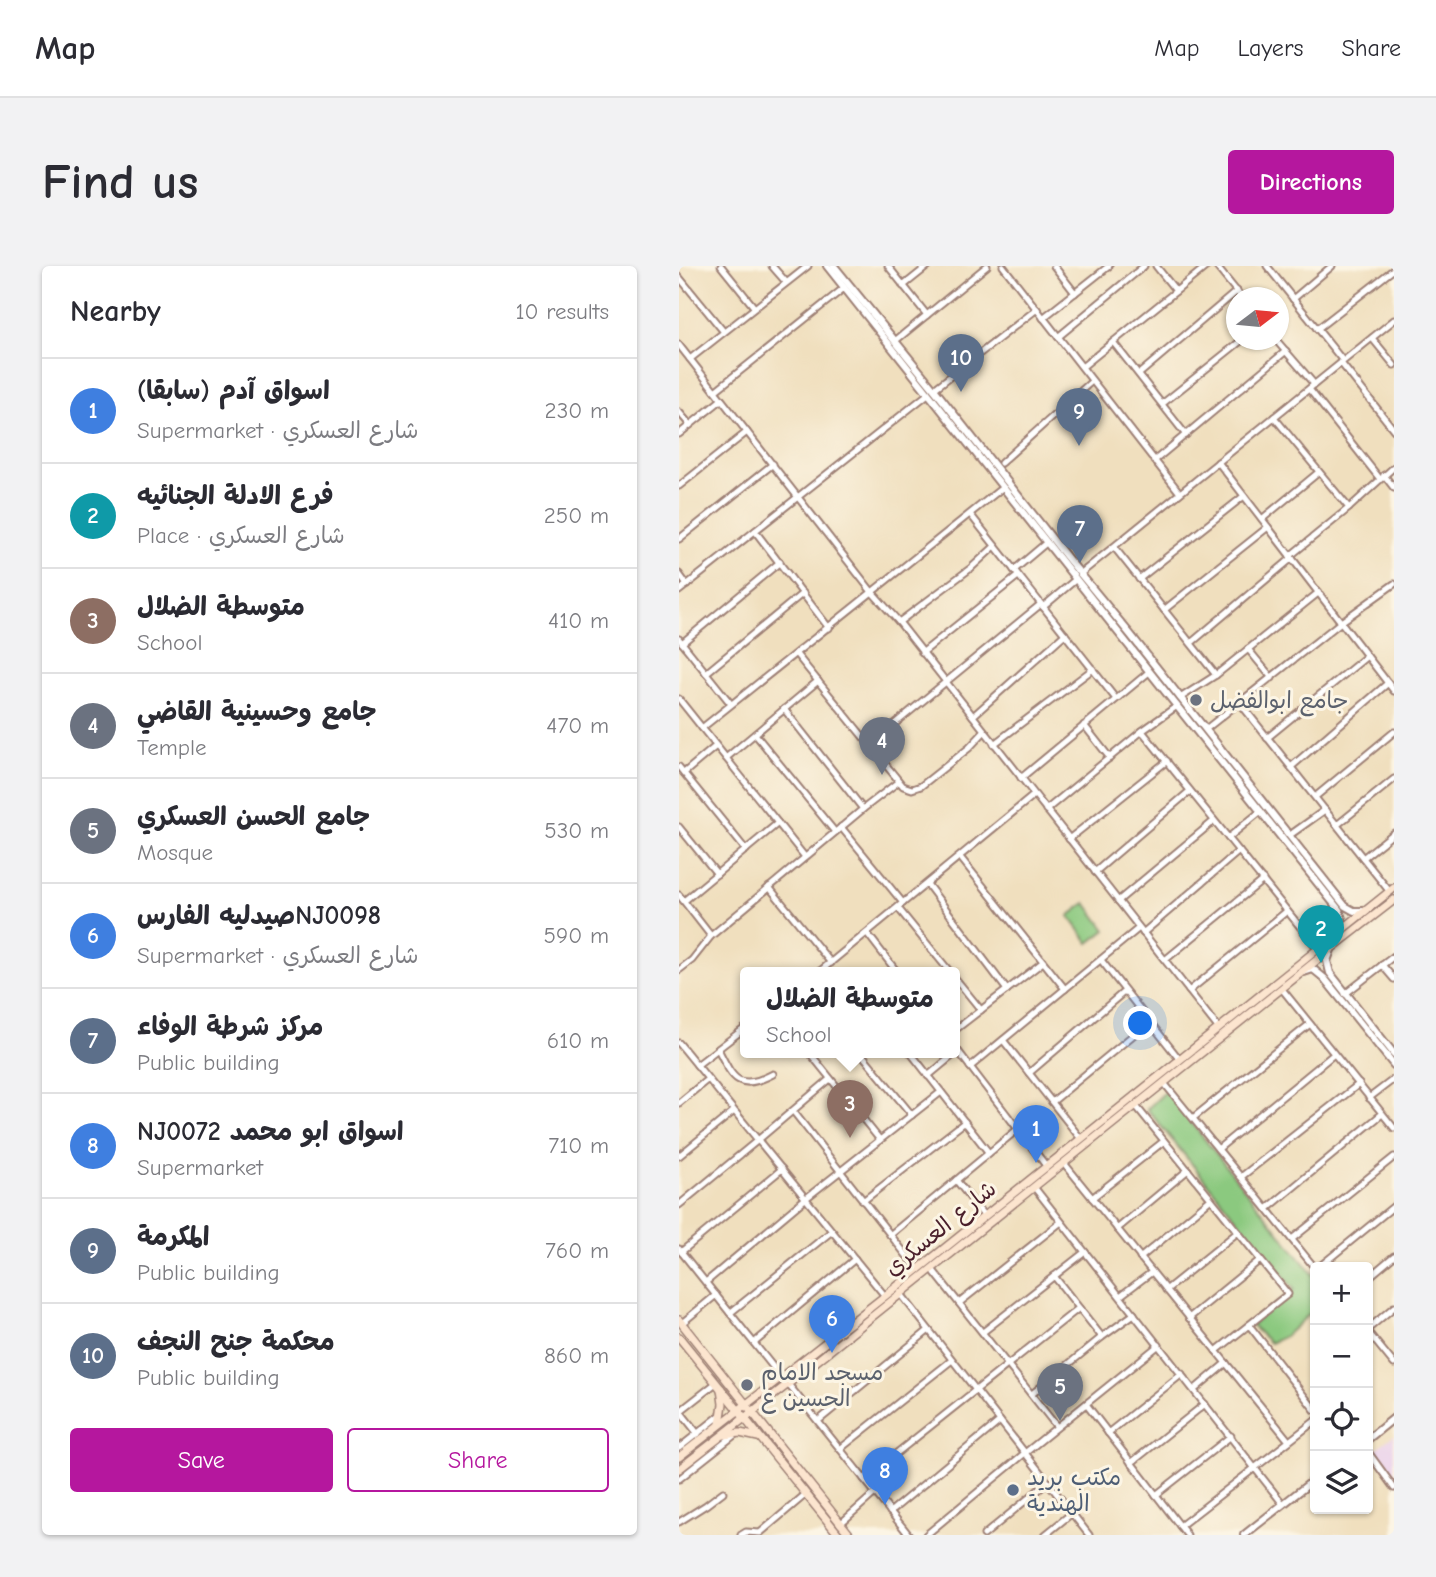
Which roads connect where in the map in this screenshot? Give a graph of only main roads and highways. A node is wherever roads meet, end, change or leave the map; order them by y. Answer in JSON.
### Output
{"nodes":[{"id":1,"x":1392,"y":890,"type":"edge"},
{"id":2,"x":1394,"y":900,"type":"edge"},
{"id":3,"x":1255,"y":1005,"type":"junction"},
{"id":4,"x":1242,"y":1015,"type":"junction"},
{"id":5,"x":1007,"y":1204,"type":"junction"},
{"id":6,"x":996,"y":1212,"type":"junction"},
{"id":7,"x":680,"y":1321,"type":"edge"},
{"id":8,"x":679,"y":1337,"type":"edge"},
{"id":9,"x":718,"y":1386,"type":"junction"},
{"id":10,"x":746,"y":1403,"type":"junction"},
{"id":11,"x":738,"y":1410,"type":"junction"},
{"id":12,"x":753,"y":1411,"type":"junction"},
{"id":13,"x":744,"y":1418,"type":"junction"},
{"id":14,"x":717,"y":1426,"type":"junction"},
{"id":15,"x":699,"y":1432,"type":"road end"},
{"id":16,"x":720,"y":1436,"type":"junction"},
{"id":17,"x":759,"y":1437,"type":"junction"},
{"id":18,"x":715,"y":1451,"type":"road end"},
{"id":19,"x":679,"y":1457,"type":"edge"},
{"id":20,"x":679,"y":1469,"type":"edge"},
{"id":21,"x":839,"y":1535,"type":"edge"},
{"id":22,"x":850,"y":1535,"type":"edge"}],
"edges":[{"from":1,"to":3,"type":"main road","name":"شارع العسكري"},
{"from":2,"to":3,"type":"main road","name":"شارع العسكري"},
{"from":3,"to":4,"type":"main road","name":"شارع العسكري"},
{"from":4,"to":5,"type":"main road","name":"شارع العسكري"},
{"from":4,"to":5,"type":"main road","name":"شارع العسكري"},
{"from":5,"to":6,"type":"main road","name":"شارع العسكري"},
{"from":6,"to":10,"type":"main road","name":"شارع العسكري"},
{"from":6,"to":12,"type":"main road","name":"شارع العسكري"},
{"from":7,"to":10,"type":"main road"},
{"from":8,"to":9,"type":"main road"},
{"from":9,"to":11,"type":"main road"},
{"from":9,"to":14,"type":"main road"},
{"from":10,"to":11,"type":"main road","name":"شارع العسكري"},
{"from":10,"to":12,"type":"main road"},
{"from":11,"to":13,"type":"main road"},
{"from":11,"to":14,"type":"main road","name":"شارع العسكري"},
{"from":12,"to":13,"type":"main road","name":"شارع العسكري"},
{"from":12,"to":22,"type":"main road"},
{"from":13,"to":16,"type":"main road","name":"شارع العسكري"},
{"from":13,"to":17,"type":"main road"},
{"from":14,"to":15,"type":"main road"},
{"from":14,"to":19,"type":"main road","name":"شارع العسكري"},
{"from":16,"to":17,"type":"main road"},
{"from":16,"to":18,"type":"main road"},
{"from":16,"to":20,"type":"main road","name":"شارع العسكري"},
{"from":17,"to":21,"type":"main road"}]}
